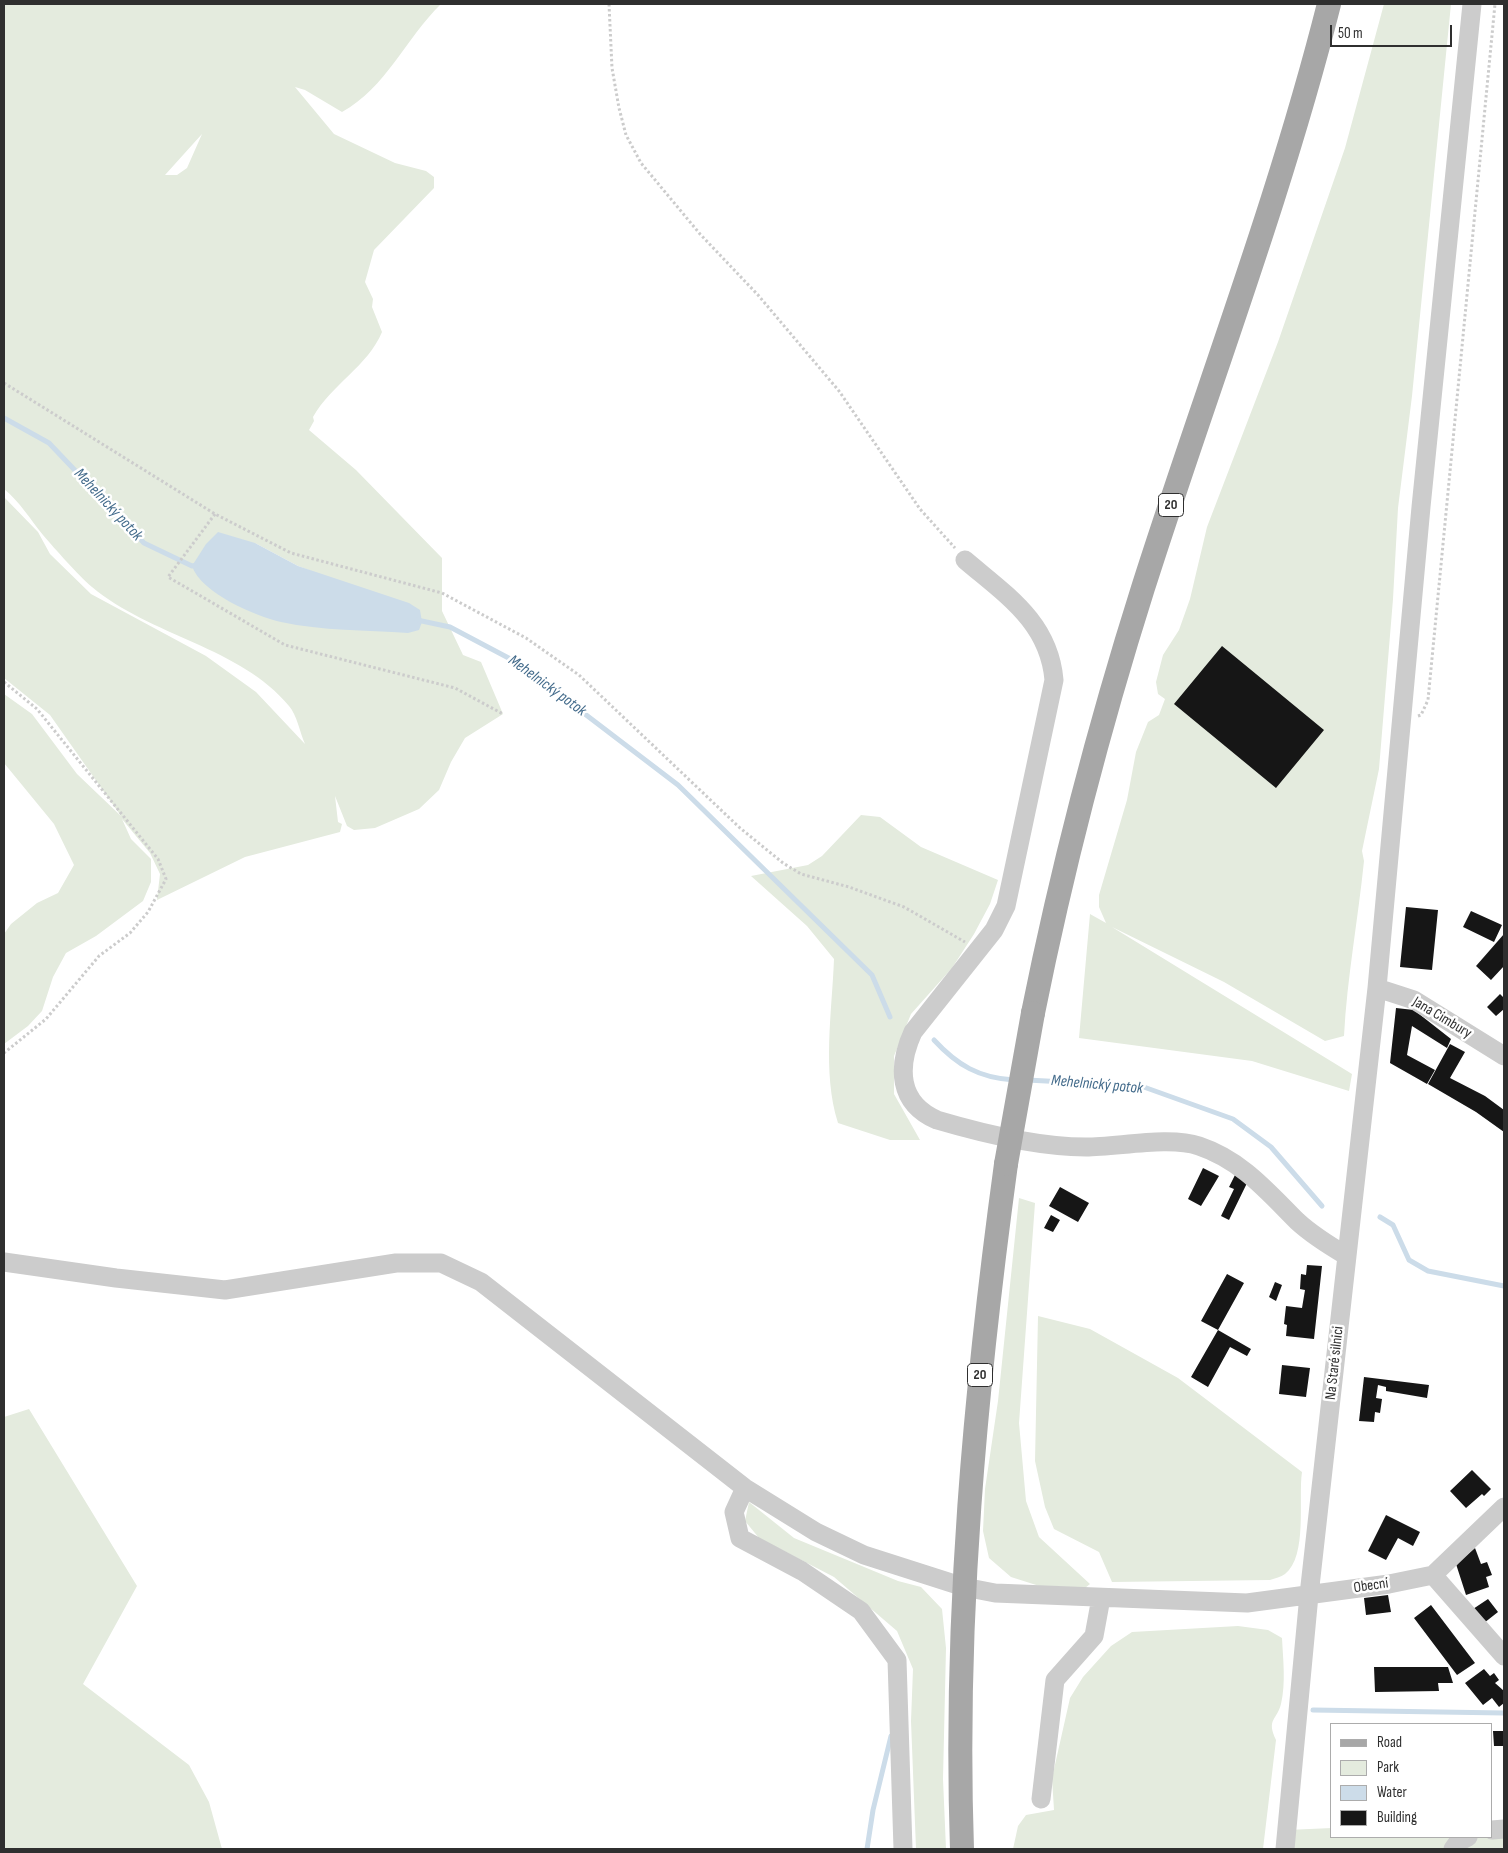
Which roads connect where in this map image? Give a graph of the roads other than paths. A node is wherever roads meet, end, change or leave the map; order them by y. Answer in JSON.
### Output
{"nodes":[{"id":1,"x":1329,"y":4,"type":"edge"},
{"id":2,"x":1472,"y":4,"type":"edge"},
{"id":3,"x":965,"y":560,"type":"road end"},
{"id":4,"x":1377,"y":988,"type":"junction"},
{"id":5,"x":1504,"y":1056,"type":"edge"},
{"id":6,"x":1347,"y":1256,"type":"junction"},
{"id":7,"x":4,"y":1262,"type":"edge"},
{"id":8,"x":745,"y":1488,"type":"junction"},
{"id":9,"x":1504,"y":1507,"type":"edge"},
{"id":10,"x":1433,"y":1575,"type":"junction"},
{"id":11,"x":964,"y":1587,"type":"junction"},
{"id":12,"x":1309,"y":1595,"type":"junction"},
{"id":13,"x":1101,"y":1598,"type":"junction"},
{"id":14,"x":1504,"y":1656,"type":"edge"},
{"id":15,"x":1041,"y":1799,"type":"dead end"},
{"id":16,"x":1466,"y":1838,"type":"edge"},
{"id":17,"x":903,"y":1849,"type":"edge"},
{"id":18,"x":962,"y":1849,"type":"edge"},
{"id":19,"x":1285,"y":1849,"type":"edge"},
{"id":20,"x":1453,"y":1849,"type":"edge"}],
"edges":[{"from":1,"to":11,"type":"main road","number":"20","bridge":true},
{"from":2,"to":4,"type":"street","name":"Na Staré silnici"},
{"from":3,"to":6,"type":"street"},
{"from":4,"to":5,"type":"street","name":"Jana Cimbury"},
{"from":4,"to":6,"type":"street","name":"Na Staré silnici"},
{"from":6,"to":12,"type":"street","name":"Na Staré silnici"},
{"from":7,"to":8,"type":"street","name":"Obecní"},
{"from":8,"to":11,"type":"street","name":"Obecní"},
{"from":8,"to":17,"type":"street"},
{"from":9,"to":10,"type":"street"},
{"from":10,"to":12,"type":"street","name":"Obecní"},
{"from":10,"to":14,"type":"street"},
{"from":11,"to":13,"type":"street","name":"Obecní"},
{"from":11,"to":18,"type":"main road","number":"20"},
{"from":12,"to":13,"type":"street","name":"Obecní"},
{"from":12,"to":19,"type":"street","name":"Na Staré silnici"},
{"from":13,"to":15,"type":"street"},
{"from":16,"to":20,"type":"street"}]}
